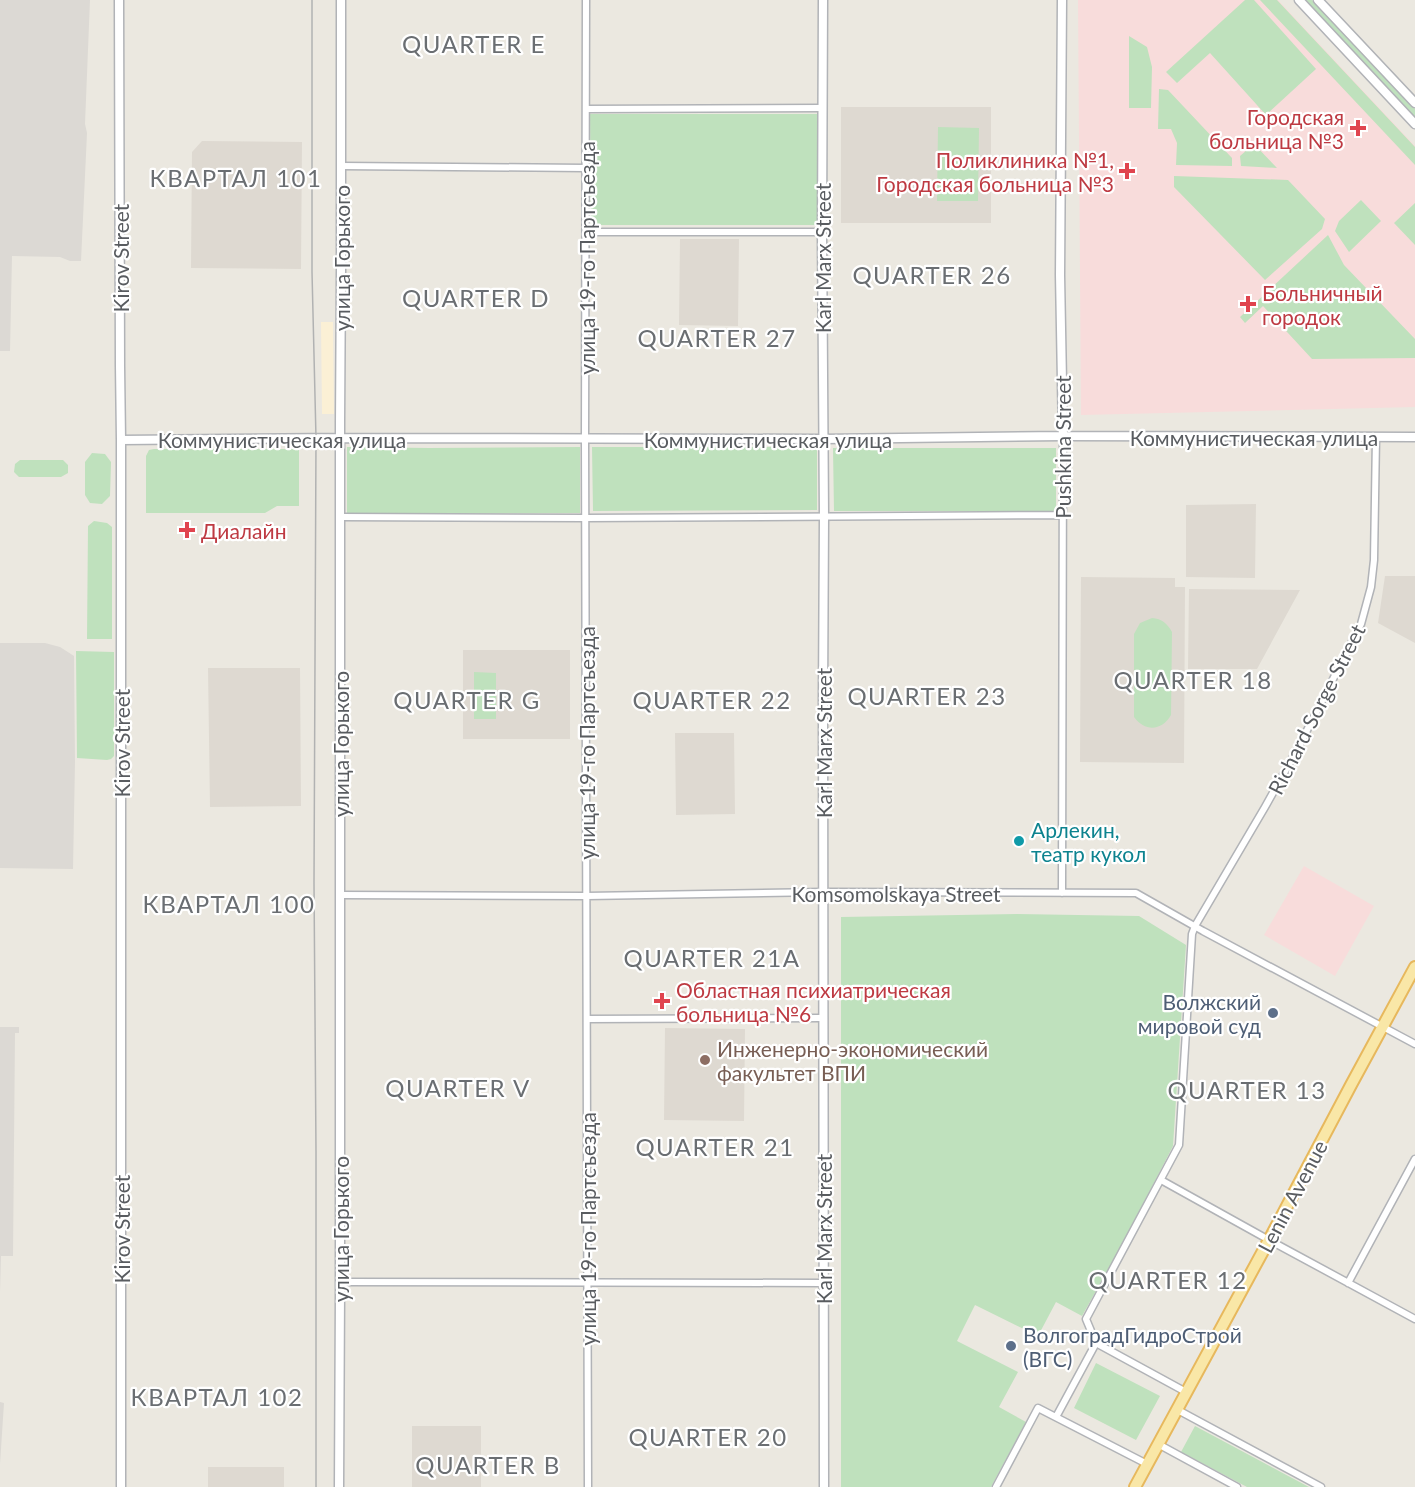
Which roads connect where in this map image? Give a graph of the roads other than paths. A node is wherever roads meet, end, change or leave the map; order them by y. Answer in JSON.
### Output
{"nodes":[{"id":1,"x":120,"y":0,"type":"edge"},
{"id":2,"x":340,"y":0,"type":"edge"},
{"id":3,"x":586,"y":0,"type":"edge"},
{"id":4,"x":823,"y":0,"type":"edge"},
{"id":5,"x":1062,"y":0,"type":"edge"},
{"id":6,"x":1299,"y":0,"type":"edge"},
{"id":7,"x":1318,"y":0,"type":"edge"},
{"id":8,"x":1415,"y":103,"type":"edge"},
{"id":9,"x":822,"y":108,"type":"junction"},
{"id":10,"x":586,"y":109,"type":"junction"},
{"id":11,"x":1415,"y":124,"type":"edge"},
{"id":12,"x":341,"y":166,"type":"junction"},
{"id":13,"x":586,"y":168,"type":"junction"},
{"id":14,"x":586,"y":232,"type":"junction"},
{"id":15,"x":822,"y":232,"type":"junction"},
{"id":16,"x":1063,"y":436,"type":"junction"},
{"id":17,"x":1376,"y":437,"type":"junction"},
{"id":18,"x":1415,"y":437,"type":"edge"},
{"id":19,"x":340,"y":438,"type":"junction"},
{"id":20,"x":585,"y":439,"type":"junction"},
{"id":21,"x":823,"y":439,"type":"junction"},
{"id":22,"x":122,"y":440,"type":"junction"},
{"id":23,"x":1063,"y":515,"type":"junction"},
{"id":24,"x":340,"y":517,"type":"junction"},
{"id":25,"x":824,"y":517,"type":"junction"},
{"id":26,"x":586,"y":518,"type":"junction"},
{"id":27,"x":823,"y":892,"type":"junction"},
{"id":28,"x":1062,"y":893,"type":"junction"},
{"id":29,"x":340,"y":895,"type":"junction"},
{"id":30,"x":586,"y":896,"type":"junction"},
{"id":31,"x":1195,"y":926,"type":"junction"},
{"id":32,"x":1415,"y":968,"type":"edge"},
{"id":33,"x":823,"y":1018,"type":"junction"},
{"id":34,"x":587,"y":1019,"type":"junction"},
{"id":35,"x":1382,"y":1028,"type":"junction"},
{"id":36,"x":1415,"y":1044,"type":"edge"},
{"id":37,"x":1415,"y":1159,"type":"edge"},
{"id":38,"x":1161,"y":1180,"type":"junction"},
{"id":39,"x":1269,"y":1240,"type":"junction"},
{"id":40,"x":340,"y":1282,"type":"junction"},
{"id":41,"x":587,"y":1282,"type":"junction"},
{"id":42,"x":824,"y":1283,"type":"junction"},
{"id":43,"x":1348,"y":1283,"type":"junction"},
{"id":44,"x":1415,"y":1319,"type":"edge"},
{"id":45,"x":1096,"y":1343,"type":"junction"},
{"id":46,"x":1186,"y":1392,"type":"junction"},
{"id":47,"x":1176,"y":1409,"type":"junction"},
{"id":48,"x":1056,"y":1417,"type":"junction"},
{"id":49,"x":1157,"y":1444,"type":"junction"},
{"id":50,"x":1147,"y":1464,"type":"junction"},
{"id":51,"x":122,"y":1487,"type":"edge"},
{"id":52,"x":339,"y":1487,"type":"edge"},
{"id":53,"x":588,"y":1487,"type":"edge"},
{"id":54,"x":824,"y":1487,"type":"edge"},
{"id":55,"x":996,"y":1487,"type":"edge"},
{"id":56,"x":1134,"y":1487,"type":"edge"},
{"id":57,"x":1237,"y":1487,"type":"edge"},
{"id":58,"x":1321,"y":1487,"type":"edge"}],
"edges":[{"from":1,"to":22,"type":"street","name":"Kirov Street"},
{"from":2,"to":12,"type":"street","name":"улица Горького"},
{"from":3,"to":10,"type":"street","name":"улица 19-го Партсъезда"},
{"from":4,"to":9,"type":"street","name":"Karl Marx Street"},
{"from":5,"to":16,"type":"street","name":"Pushkina Street"},
{"from":6,"to":11,"type":"street"},
{"from":7,"to":8,"type":"street"},
{"from":9,"to":10,"type":"street"},
{"from":9,"to":15,"type":"street","name":"Karl Marx Street"},
{"from":10,"to":13,"type":"street","name":"улица 19-го Партсъезда"},
{"from":12,"to":13,"type":"street"},
{"from":12,"to":19,"type":"street","name":"улица Горького"},
{"from":13,"to":14,"type":"street","name":"улица 19-го Партсъезда"},
{"from":14,"to":15,"type":"street"},
{"from":14,"to":20,"type":"street","name":"улица 19-го Партсъезда"},
{"from":15,"to":21,"type":"street","name":"Karl Marx Street"},
{"from":16,"to":17,"type":"street","name":"Коммунистическая улица"},
{"from":16,"to":21,"type":"street","name":"Коммунистическая улица"},
{"from":16,"to":23,"type":"street","name":"Pushkina Street"},
{"from":17,"to":18,"type":"street","name":"Коммунистическая улица"},
{"from":17,"to":31,"type":"street","name":"Richard Sorge Street"},
{"from":19,"to":20,"type":"street","name":"Коммунистическая улица"},
{"from":19,"to":22,"type":"street","name":"Коммунистическая улица"},
{"from":19,"to":24,"type":"street","name":"улица Горького"},
{"from":20,"to":21,"type":"street","name":"Коммунистическая улица"},
{"from":20,"to":26,"type":"street","name":"улица 19-го Партсъезда"},
{"from":21,"to":25,"type":"street","name":"Karl Marx Street"},
{"from":22,"to":51,"type":"street","name":"Kirov Street"},
{"from":23,"to":25,"type":"street"},
{"from":23,"to":28,"type":"street","name":"Pushkina Street"},
{"from":24,"to":26,"type":"street"},
{"from":24,"to":29,"type":"street","name":"улица Горького"},
{"from":25,"to":26,"type":"street"},
{"from":25,"to":27,"type":"street","name":"Karl Marx Street"},
{"from":26,"to":30,"type":"street","name":"улица 19-го Партсъезда"},
{"from":27,"to":28,"type":"street","name":"Komsomolskaya Street"},
{"from":27,"to":30,"type":"street","name":"Komsomolskaya Street"},
{"from":27,"to":33,"type":"street","name":"Karl Marx Street"},
{"from":28,"to":31,"type":"street","name":"Komsomolskaya Street"},
{"from":29,"to":30,"type":"street","name":"Komsomolskaya Street"},
{"from":29,"to":40,"type":"street","name":"улица Горького"},
{"from":30,"to":34,"type":"street","name":"улица 19-го Партсъезда"},
{"from":31,"to":35,"type":"street","name":"Komsomolskaya Street"},
{"from":31,"to":38,"type":"street"},
{"from":32,"to":35,"type":"main road","name":"Lenin Avenue"},
{"from":33,"to":34,"type":"street"},
{"from":33,"to":42,"type":"street","name":"Karl Marx Street"},
{"from":34,"to":41,"type":"street","name":"улица 19-го Партсъезда"},
{"from":35,"to":36,"type":"street","name":"Komsomolskaya Street"},
{"from":35,"to":39,"type":"main road","name":"Lenin Avenue"},
{"from":37,"to":43,"type":"street"},
{"from":38,"to":39,"type":"street"},
{"from":38,"to":45,"type":"street"},
{"from":39,"to":43,"type":"street"},
{"from":39,"to":46,"type":"main road","name":"Lenin Avenue"},
{"from":40,"to":41,"type":"street"},
{"from":40,"to":52,"type":"street","name":"улица Горького"},
{"from":41,"to":42,"type":"street"},
{"from":41,"to":53,"type":"street","name":"улица 19-го Партсъезда"},
{"from":42,"to":54,"type":"street","name":"Karl Marx Street"},
{"from":43,"to":44,"type":"street"},
{"from":45,"to":46,"type":"street"},
{"from":45,"to":48,"type":"street"},
{"from":46,"to":47,"type":"main road","name":"Lenin Avenue"},
{"from":47,"to":49,"type":"main road","name":"Lenin Avenue"},
{"from":47,"to":58,"type":"street"},
{"from":48,"to":50,"type":"street"},
{"from":48,"to":55,"type":"street"},
{"from":49,"to":50,"type":"main road","name":"Lenin Avenue"},
{"from":49,"to":57,"type":"street"},
{"from":50,"to":56,"type":"main road","name":"Lenin Avenue"}]}
